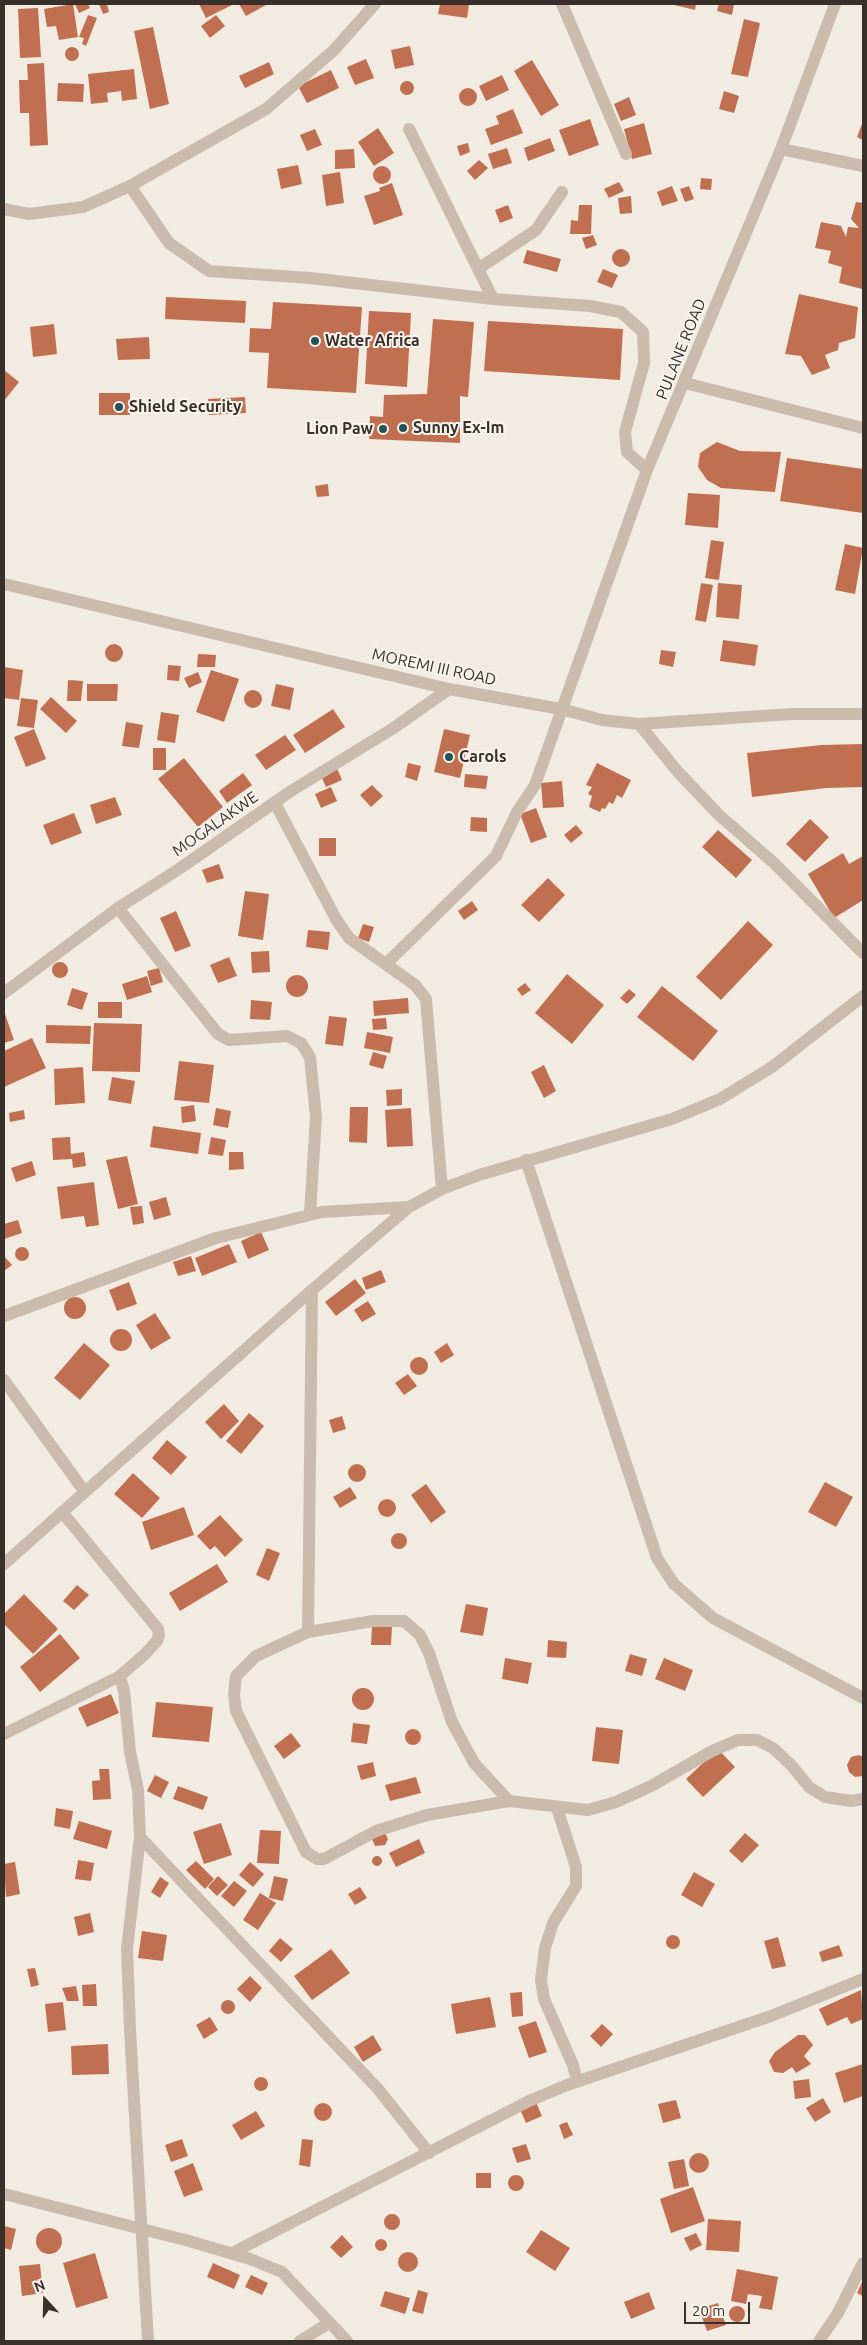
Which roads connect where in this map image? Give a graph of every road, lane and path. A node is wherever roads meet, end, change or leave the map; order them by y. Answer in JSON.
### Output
{"nodes":[{"id":1,"x":375,"y":4,"type":"edge"},
{"id":2,"x":562,"y":4,"type":"edge"},
{"id":3,"x":833,"y":4,"type":"edge"},
{"id":4,"x":409,"y":129,"type":"dead end"},
{"id":5,"x":781,"y":149,"type":"junction"},
{"id":6,"x":626,"y":154,"type":"dead end"},
{"id":7,"x":863,"y":166,"type":"edge"},
{"id":8,"x":130,"y":186,"type":"junction"},
{"id":9,"x":562,"y":192,"type":"dead end"},
{"id":10,"x":4,"y":209,"type":"edge"},
{"id":11,"x":478,"y":269,"type":"junction"},
{"id":12,"x":493,"y":299,"type":"junction"},
{"id":13,"x":685,"y":383,"type":"junction"},
{"id":14,"x":863,"y":428,"type":"edge"},
{"id":15,"x":647,"y":470,"type":"junction"},
{"id":16,"x":4,"y":584,"type":"edge"},
{"id":17,"x":450,"y":689,"type":"junction"},
{"id":18,"x":561,"y":709,"type":"junction"},
{"id":19,"x":863,"y":714,"type":"edge"},
{"id":20,"x":639,"y":724,"type":"junction"},
{"id":21,"x":275,"y":803,"type":"junction"},
{"id":22,"x":118,"y":908,"type":"junction"},
{"id":23,"x":863,"y":953,"type":"edge"},
{"id":24,"x":386,"y":964,"type":"junction"},
{"id":25,"x":4,"y":993,"type":"edge"},
{"id":26,"x":863,"y":996,"type":"edge"},
{"id":27,"x":526,"y":1160,"type":"junction"},
{"id":28,"x":442,"y":1190,"type":"junction"},
{"id":29,"x":409,"y":1207,"type":"junction"},
{"id":30,"x":310,"y":1214,"type":"junction"},
{"id":31,"x":312,"y":1290,"type":"junction"},
{"id":32,"x":4,"y":1316,"type":"edge"},
{"id":33,"x":4,"y":1380,"type":"edge"},
{"id":34,"x":84,"y":1492,"type":"junction"},
{"id":35,"x":62,"y":1512,"type":"junction"},
{"id":36,"x":4,"y":1564,"type":"edge"},
{"id":37,"x":308,"y":1632,"type":"junction"},
{"id":38,"x":120,"y":1676,"type":"junction"},
{"id":39,"x":863,"y":1698,"type":"edge"},
{"id":40,"x":4,"y":1734,"type":"edge"},
{"id":41,"x":863,"y":1799,"type":"edge"},
{"id":42,"x":509,"y":1801,"type":"junction"},
{"id":43,"x":557,"y":1808,"type":"junction"},
{"id":44,"x":140,"y":1837,"type":"junction"},
{"id":45,"x":863,"y":1979,"type":"edge"},
{"id":46,"x":577,"y":2082,"type":"junction"},
{"id":47,"x":429,"y":2153,"type":"junction"},
{"id":48,"x":4,"y":2194,"type":"edge"},
{"id":49,"x":141,"y":2229,"type":"junction"},
{"id":50,"x":232,"y":2253,"type":"junction"},
{"id":51,"x":863,"y":2263,"type":"edge"},
{"id":52,"x":329,"y":2323,"type":"junction"},
{"id":53,"x":148,"y":2341,"type":"edge"},
{"id":54,"x":300,"y":2341,"type":"edge"},
{"id":55,"x":347,"y":2341,"type":"edge"},
{"id":56,"x":819,"y":2341,"type":"edge"}],
"edges":[{"from":1,"to":8,"type":"street"},
{"from":2,"to":6,"type":"street"},
{"from":3,"to":5,"type":"street","name":"PULANE ROAD"},
{"from":4,"to":11,"type":"street"},
{"from":5,"to":7,"type":"street"},
{"from":5,"to":13,"type":"street","name":"PULANE ROAD"},
{"from":8,"to":10,"type":"street"},
{"from":8,"to":12,"type":"street"},
{"from":9,"to":11,"type":"street"},
{"from":11,"to":12,"type":"street"},
{"from":12,"to":15,"type":"street"},
{"from":13,"to":14,"type":"street"},
{"from":13,"to":15,"type":"street","name":"PULANE ROAD"},
{"from":15,"to":18,"type":"street","name":"PULANE ROAD"},
{"from":16,"to":17,"type":"street","name":"MOREMI III ROAD"},
{"from":17,"to":18,"type":"street","name":"MOREMI III ROAD"},
{"from":17,"to":21,"type":"street","name":"MOGALAKWE"},
{"from":18,"to":20,"type":"street","name":"MOREMI III ROAD"},
{"from":18,"to":24,"type":"street","name":"PULANE ROAD"},
{"from":19,"to":20,"type":"street","name":"MOREMI III ROAD"},
{"from":20,"to":23,"type":"street"},
{"from":21,"to":22,"type":"street","name":"MOGALAKWE"},
{"from":21,"to":24,"type":"street"},
{"from":22,"to":25,"type":"street","name":"MOGALAKWE"},
{"from":22,"to":30,"type":"street"},
{"from":24,"to":28,"type":"street"},
{"from":26,"to":27,"type":"street"},
{"from":27,"to":28,"type":"street"},
{"from":27,"to":39,"type":"street"},
{"from":28,"to":29,"type":"street"},
{"from":29,"to":30,"type":"street"},
{"from":29,"to":31,"type":"street"},
{"from":30,"to":32,"type":"street"},
{"from":31,"to":34,"type":"street"},
{"from":31,"to":37,"type":"street"},
{"from":33,"to":34,"type":"street"},
{"from":34,"to":35,"type":"street"},
{"from":35,"to":36,"type":"street"},
{"from":35,"to":38,"type":"street"},
{"from":37,"to":42,"type":"street"},
{"from":37,"to":42,"type":"street"},
{"from":38,"to":40,"type":"street"},
{"from":38,"to":44,"type":"street"},
{"from":41,"to":43,"type":"street"},
{"from":42,"to":43,"type":"street"},
{"from":43,"to":46,"type":"street"},
{"from":44,"to":47,"type":"street"},
{"from":44,"to":49,"type":"street"},
{"from":45,"to":46,"type":"street"},
{"from":46,"to":47,"type":"street"},
{"from":47,"to":50,"type":"street"},
{"from":48,"to":49,"type":"street"},
{"from":49,"to":50,"type":"street"},
{"from":49,"to":53,"type":"street"},
{"from":50,"to":52,"type":"street"},
{"from":51,"to":56,"type":"street"},
{"from":52,"to":54,"type":"street"},
{"from":52,"to":55,"type":"street"}]}
